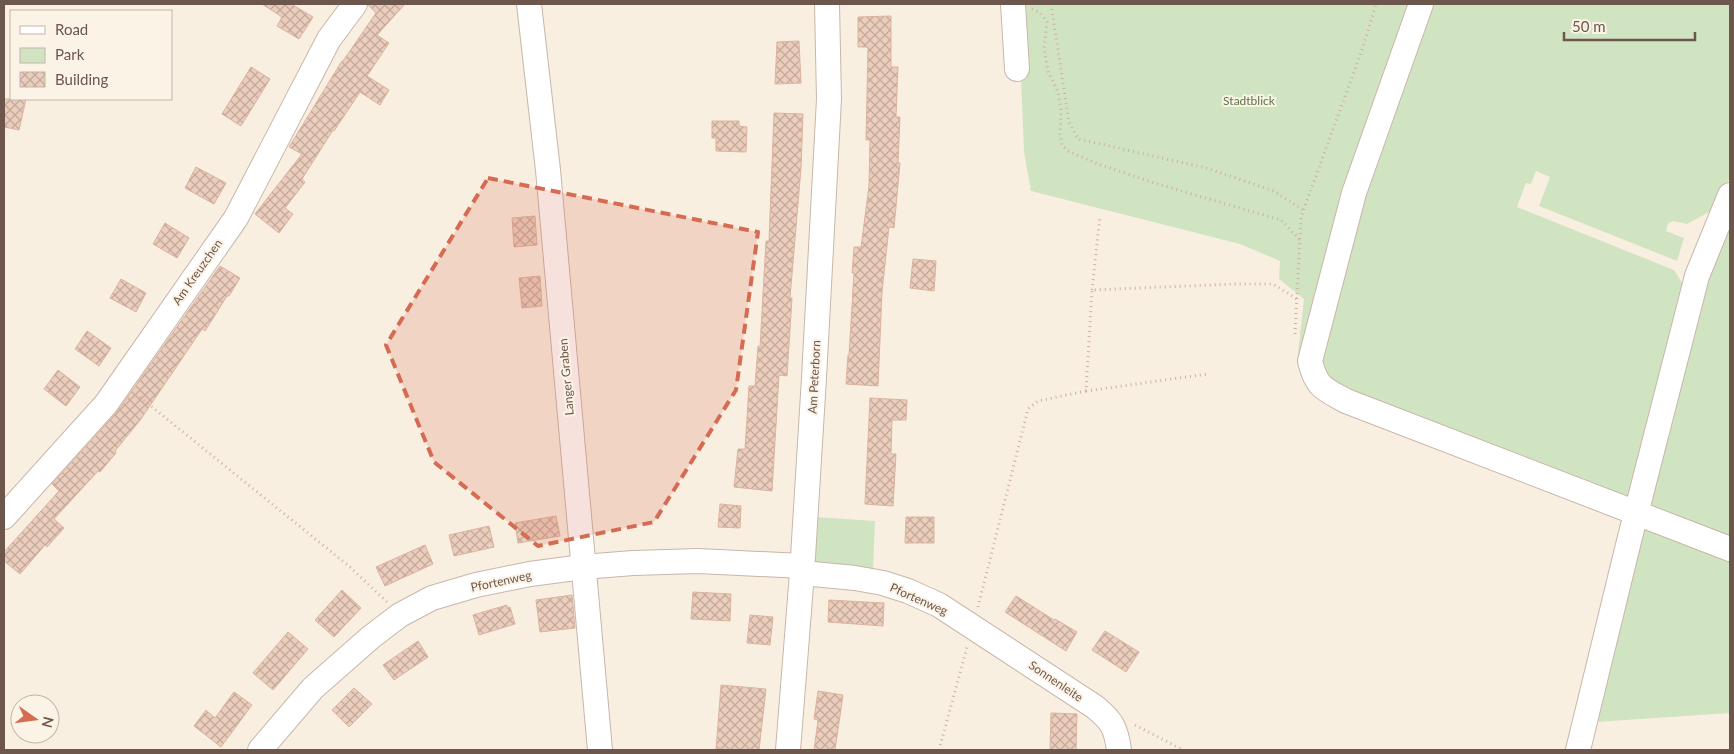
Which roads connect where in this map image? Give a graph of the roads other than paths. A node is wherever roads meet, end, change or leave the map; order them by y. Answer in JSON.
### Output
{"nodes":[{"id":1,"x":355,"y":4,"type":"edge"},
{"id":2,"x":529,"y":4,"type":"edge"},
{"id":3,"x":827,"y":4,"type":"edge"},
{"id":4,"x":1421,"y":4,"type":"edge"},
{"id":5,"x":1014,"y":7,"type":"edge"},
{"id":6,"x":1017,"y":69,"type":"dead end"},
{"id":7,"x":1730,"y":195,"type":"edge"},
{"id":8,"x":1638,"y":512,"type":"junction"},
{"id":9,"x":4,"y":517,"type":"edge"},
{"id":10,"x":1730,"y":549,"type":"edge"},
{"id":11,"x":583,"y":567,"type":"junction"},
{"id":12,"x":802,"y":569,"type":"junction"},
{"id":13,"x":973,"y":626,"type":"joint"},
{"id":14,"x":260,"y":750,"type":"edge"},
{"id":15,"x":600,"y":750,"type":"edge"},
{"id":16,"x":788,"y":750,"type":"edge"},
{"id":17,"x":1119,"y":750,"type":"edge"},
{"id":18,"x":1578,"y":750,"type":"edge"}],
"edges":[{"from":1,"to":9,"type":"street","name":"Am Kreuzchen"},
{"from":2,"to":11,"type":"street","name":"Langer Graben"},
{"from":3,"to":12,"type":"street","name":"Am Peterborn"},
{"from":4,"to":8,"type":"street"},
{"from":5,"to":6,"type":"street"},
{"from":7,"to":8,"type":"street"},
{"from":8,"to":10,"type":"street"},
{"from":8,"to":18,"type":"street"},
{"from":11,"to":12,"type":"street","name":"Pfortenweg"},
{"from":11,"to":14,"type":"street","name":"Pfortenweg"},
{"from":11,"to":15,"type":"street","name":"Langer Graben"},
{"from":12,"to":13,"type":"street","name":"Pfortenweg"},
{"from":12,"to":16,"type":"street","name":"Am Peterborn"},
{"from":13,"to":17,"type":"street","name":"Sonnenleite"}]}
